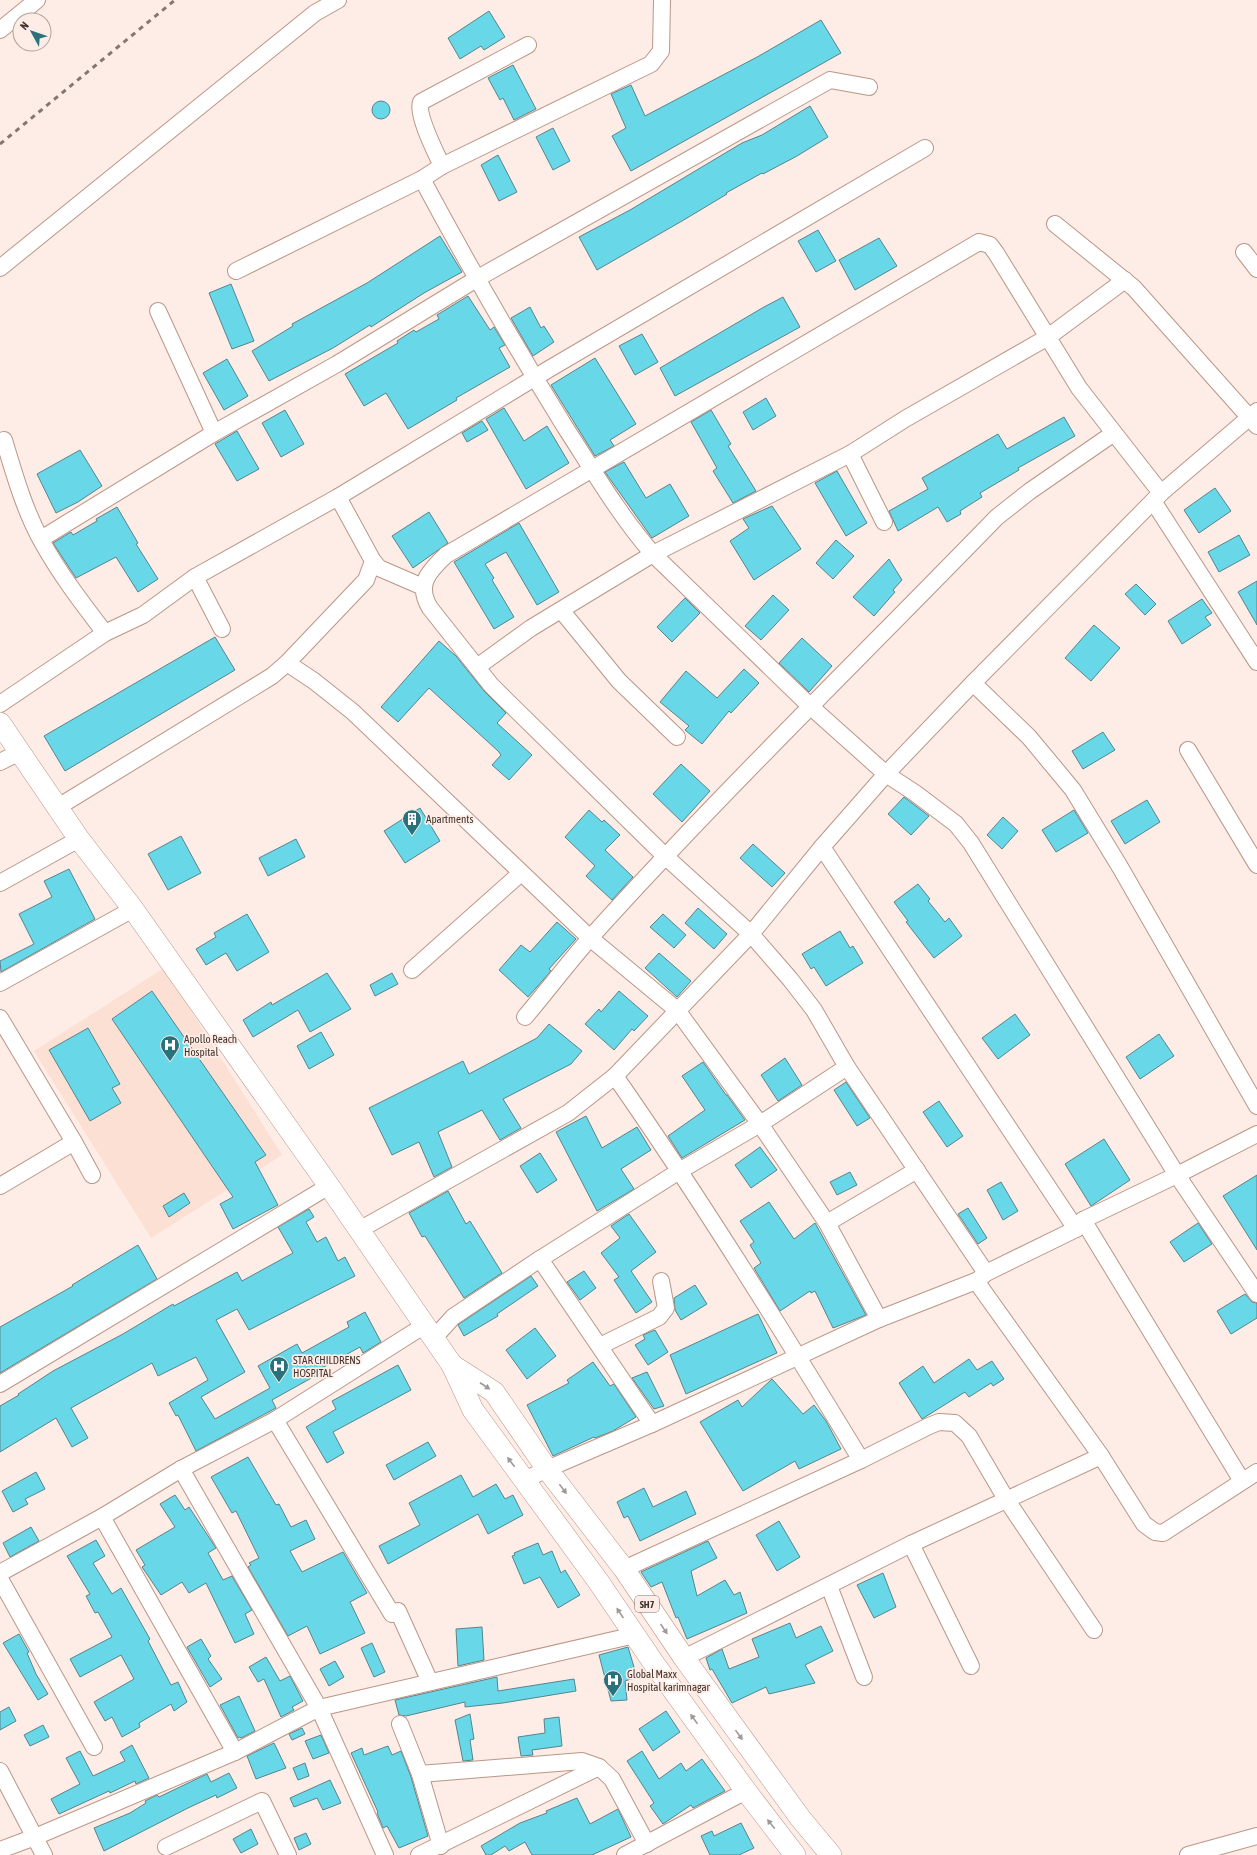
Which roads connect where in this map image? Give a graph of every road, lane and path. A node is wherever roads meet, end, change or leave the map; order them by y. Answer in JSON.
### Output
{"nodes":[{"id":1,"x":37,"y":0,"type":"edge"},
{"id":2,"x":338,"y":0,"type":"edge"},
{"id":3,"x":662,"y":0,"type":"edge"},
{"id":4,"x":0,"y":30,"type":"edge"},
{"id":5,"x":528,"y":45,"type":"dead end"},
{"id":6,"x":869,"y":87,"type":"dead end"},
{"id":7,"x":925,"y":148,"type":"dead end"},
{"id":8,"x":442,"y":166,"type":"junction"},
{"id":9,"x":422,"y":179,"type":"junction"},
{"id":10,"x":1055,"y":224,"type":"dead end"},
{"id":11,"x":1244,"y":252,"type":"dead end"},
{"id":12,"x":0,"y":268,"type":"edge"},
{"id":13,"x":1257,"y":269,"type":"edge"},
{"id":14,"x":236,"y":271,"type":"dead end"},
{"id":15,"x":478,"y":278,"type":"junction"},
{"id":16,"x":1124,"y":280,"type":"junction"},
{"id":17,"x":158,"y":311,"type":"dead end"},
{"id":18,"x":1048,"y":337,"type":"junction"},
{"id":19,"x":534,"y":378,"type":"junction"},
{"id":20,"x":1254,"y":418,"type":"edge"},
{"id":21,"x":214,"y":433,"type":"junction"},
{"id":22,"x":1114,"y":433,"type":"junction"},
{"id":23,"x":4,"y":440,"type":"dead end"},
{"id":24,"x":850,"y":454,"type":"junction"},
{"id":25,"x":592,"y":469,"type":"junction"},
{"id":26,"x":338,"y":497,"type":"junction"},
{"id":27,"x":1157,"y":497,"type":"junction"},
{"id":28,"x":884,"y":522,"type":"dead end"},
{"id":29,"x":41,"y":539,"type":"junction"},
{"id":30,"x":653,"y":554,"type":"junction"},
{"id":31,"x":373,"y":561,"type":"junction"},
{"id":32,"x":196,"y":577,"type":"junction"},
{"id":33,"x":423,"y":587,"type":"junction"},
{"id":34,"x":561,"y":610,"type":"junction"},
{"id":35,"x":222,"y":629,"type":"dead end"},
{"id":36,"x":105,"y":634,"type":"junction"},
{"id":37,"x":1257,"y":662,"type":"edge"},
{"id":38,"x":287,"y":663,"type":"junction"},
{"id":39,"x":477,"y":667,"type":"junction"},
{"id":40,"x":973,"y":683,"type":"junction"},
{"id":41,"x":0,"y":704,"type":"edge"},
{"id":42,"x":810,"y":706,"type":"junction"},
{"id":43,"x":0,"y":723,"type":"edge"},
{"id":44,"x":677,"y":737,"type":"dead end"},
{"id":45,"x":1188,"y":750,"type":"dead end"},
{"id":46,"x":20,"y":752,"type":"junction"},
{"id":47,"x":0,"y":762,"type":"edge"},
{"id":48,"x":886,"y":774,"type":"junction"},
{"id":49,"x":58,"y":807,"type":"junction"},
{"id":50,"x":80,"y":838,"type":"junction"},
{"id":51,"x":822,"y":847,"type":"junction"},
{"id":52,"x":666,"y":857,"type":"junction"},
{"id":53,"x":1257,"y":865,"type":"edge"},
{"id":54,"x":521,"y":873,"type":"junction"},
{"id":55,"x":0,"y":882,"type":"edge"},
{"id":56,"x":133,"y":909,"type":"junction"},
{"id":57,"x":751,"y":934,"type":"junction"},
{"id":58,"x":590,"y":938,"type":"junction"},
{"id":59,"x":412,"y":970,"type":"dead end"},
{"id":60,"x":0,"y":983,"type":"edge"},
{"id":61,"x":677,"y":1010,"type":"junction"},
{"id":62,"x":524,"y":1017,"type":"dead end"},
{"id":63,"x":0,"y":1018,"type":"edge"},
{"id":64,"x":847,"y":1068,"type":"junction"},
{"id":65,"x":615,"y":1076,"type":"junction"},
{"id":66,"x":1257,"y":1106,"type":"edge"},
{"id":67,"x":760,"y":1124,"type":"junction"},
{"id":68,"x":1257,"y":1134,"type":"edge"},
{"id":69,"x":74,"y":1142,"type":"junction"},
{"id":70,"x":681,"y":1170,"type":"junction"},
{"id":71,"x":918,"y":1170,"type":"junction"},
{"id":72,"x":92,"y":1175,"type":"dead end"},
{"id":73,"x":1177,"y":1175,"type":"junction"},
{"id":74,"x":0,"y":1186,"type":"edge"},
{"id":75,"x":329,"y":1186,"type":"junction"},
{"id":76,"x":827,"y":1223,"type":"junction"},
{"id":77,"x":1079,"y":1224,"type":"junction"},
{"id":78,"x":359,"y":1230,"type":"junction"},
{"id":79,"x":540,"y":1259,"type":"junction"},
{"id":80,"x":981,"y":1277,"type":"junction"},
{"id":81,"x":662,"y":1281,"type":"dead end"},
{"id":82,"x":1257,"y":1294,"type":"edge"},
{"id":83,"x":879,"y":1320,"type":"junction"},
{"id":84,"x":429,"y":1332,"type":"junction"},
{"id":85,"x":600,"y":1346,"type":"junction"},
{"id":86,"x":798,"y":1356,"type":"junction"},
{"id":87,"x":452,"y":1365,"type":"junction"},
{"id":88,"x":0,"y":1384,"type":"edge"},
{"id":89,"x":275,"y":1420,"type":"junction"},
{"id":90,"x":652,"y":1424,"type":"junction"},
{"id":91,"x":1101,"y":1456,"type":"junction"},
{"id":92,"x":861,"y":1460,"type":"junction"},
{"id":93,"x":181,"y":1469,"type":"junction"},
{"id":94,"x":548,"y":1469,"type":"junction"},
{"id":95,"x":1257,"y":1472,"type":"edge"},
{"id":96,"x":525,"y":1480,"type":"junction"},
{"id":97,"x":1242,"y":1481,"type":"junction"},
{"id":98,"x":1006,"y":1499,"type":"junction"},
{"id":99,"x":102,"y":1517,"type":"junction"},
{"id":100,"x":911,"y":1544,"type":"junction"},
{"id":101,"x":624,"y":1569,"type":"junction"},
{"id":102,"x":0,"y":1573,"type":"edge"},
{"id":103,"x":0,"y":1579,"type":"edge"},
{"id":104,"x":828,"y":1586,"type":"junction"},
{"id":105,"x":1094,"y":1630,"type":"dead end"},
{"id":106,"x":635,"y":1635,"type":"junction"},
{"id":107,"x":684,"y":1658,"type":"junction"},
{"id":108,"x":971,"y":1666,"type":"dead end"},
{"id":109,"x":864,"y":1677,"type":"dead end"},
{"id":110,"x":430,"y":1682,"type":"junction"},
{"id":111,"x":319,"y":1708,"type":"junction"},
{"id":112,"x":400,"y":1724,"type":"dead end"},
{"id":113,"x":94,"y":1747,"type":"dead end"},
{"id":114,"x":235,"y":1752,"type":"junction"},
{"id":115,"x":599,"y":1767,"type":"junction"},
{"id":116,"x":0,"y":1771,"type":"edge"},
{"id":117,"x":420,"y":1774,"type":"junction"},
{"id":118,"x":746,"y":1791,"type":"junction"},
{"id":119,"x":1257,"y":1836,"type":"edge"},
{"id":120,"x":35,"y":1837,"type":"junction"},
{"id":121,"x":647,"y":1844,"type":"junction"},
{"id":122,"x":441,"y":1846,"type":"junction"},
{"id":123,"x":166,"y":1847,"type":"dead end"},
{"id":124,"x":0,"y":1850,"type":"edge"},
{"id":125,"x":44,"y":1855,"type":"edge"},
{"id":126,"x":288,"y":1855,"type":"edge"},
{"id":127,"x":385,"y":1855,"type":"edge"},
{"id":128,"x":418,"y":1855,"type":"edge"},
{"id":129,"x":625,"y":1855,"type":"edge"},
{"id":130,"x":794,"y":1855,"type":"edge"},
{"id":131,"x":831,"y":1855,"type":"edge"},
{"id":132,"x":1188,"y":1855,"type":"edge"}],
"edges":[{"from":1,"to":4,"type":"street"},
{"from":2,"to":12,"type":"street"},
{"from":3,"to":8,"type":"street"},
{"from":5,"to":8,"type":"street"},
{"from":6,"to":15,"type":"street"},
{"from":7,"to":19,"type":"street"},
{"from":8,"to":9,"type":"street"},
{"from":9,"to":14,"type":"street"},
{"from":9,"to":15,"type":"street"},
{"from":10,"to":16,"type":"street"},
{"from":11,"to":13,"type":"street"},
{"from":15,"to":19,"type":"street"},
{"from":15,"to":21,"type":"street"},
{"from":16,"to":18,"type":"street"},
{"from":16,"to":20,"type":"street"},
{"from":17,"to":21,"type":"street"},
{"from":18,"to":22,"type":"street"},
{"from":18,"to":24,"type":"street"},
{"from":18,"to":25,"type":"street"},
{"from":19,"to":25,"type":"street"},
{"from":19,"to":26,"type":"street"},
{"from":20,"to":27,"type":"street"},
{"from":21,"to":29,"type":"street"},
{"from":22,"to":27,"type":"street"},
{"from":22,"to":42,"type":"street"},
{"from":23,"to":29,"type":"street"},
{"from":24,"to":28,"type":"street"},
{"from":24,"to":30,"type":"street"},
{"from":25,"to":30,"type":"street"},
{"from":25,"to":33,"type":"street"},
{"from":26,"to":31,"type":"street"},
{"from":26,"to":32,"type":"street"},
{"from":27,"to":37,"type":"street"},
{"from":27,"to":40,"type":"street"},
{"from":29,"to":36,"type":"street"},
{"from":30,"to":34,"type":"street"},
{"from":30,"to":42,"type":"street"},
{"from":31,"to":33,"type":"street"},
{"from":31,"to":38,"type":"street"},
{"from":32,"to":35,"type":"street"},
{"from":32,"to":36,"type":"street"},
{"from":33,"to":39,"type":"street"},
{"from":34,"to":39,"type":"street"},
{"from":34,"to":44,"type":"street"},
{"from":36,"to":41,"type":"street"},
{"from":38,"to":49,"type":"street"},
{"from":38,"to":54,"type":"street"},
{"from":39,"to":52,"type":"street"},
{"from":40,"to":48,"type":"street"},
{"from":40,"to":66,"type":"street"},
{"from":42,"to":48,"type":"street"},
{"from":42,"to":52,"type":"street"},
{"from":43,"to":46,"type":"main road","number":"SH7"},
{"from":45,"to":53,"type":"street"},
{"from":46,"to":47,"type":"street"},
{"from":46,"to":49,"type":"main road","number":"SH7"},
{"from":48,"to":51,"type":"street"},
{"from":48,"to":73,"type":"street"},
{"from":49,"to":50,"type":"main road","number":"SH7"},
{"from":50,"to":55,"type":"street"},
{"from":50,"to":56,"type":"main road","number":"SH7"},
{"from":51,"to":57,"type":"street"},
{"from":51,"to":77,"type":"street"},
{"from":52,"to":57,"type":"street"},
{"from":52,"to":58,"type":"street"},
{"from":54,"to":58,"type":"street"},
{"from":54,"to":59,"type":"street"},
{"from":56,"to":60,"type":"street"},
{"from":56,"to":75,"type":"main road","number":"SH7"},
{"from":57,"to":61,"type":"street"},
{"from":57,"to":64,"type":"street"},
{"from":58,"to":61,"type":"street"},
{"from":58,"to":62,"type":"street"},
{"from":61,"to":65,"type":"street"},
{"from":61,"to":67,"type":"street"},
{"from":63,"to":69,"type":"street"},
{"from":64,"to":67,"type":"street"},
{"from":64,"to":71,"type":"street"},
{"from":65,"to":70,"type":"street"},
{"from":65,"to":78,"type":"street"},
{"from":67,"to":70,"type":"street"},
{"from":67,"to":76,"type":"street"},
{"from":68,"to":73,"type":"street"},
{"from":69,"to":72,"type":"street"},
{"from":69,"to":74,"type":"street"},
{"from":70,"to":79,"type":"street"},
{"from":70,"to":86,"type":"street"},
{"from":71,"to":76,"type":"street"},
{"from":71,"to":80,"type":"street"},
{"from":73,"to":77,"type":"street"},
{"from":73,"to":82,"type":"street"},
{"from":75,"to":78,"type":"main road","number":"SH7"},
{"from":75,"to":88,"type":"street"},
{"from":76,"to":83,"type":"street"},
{"from":77,"to":80,"type":"street"},
{"from":77,"to":97,"type":"street"},
{"from":78,"to":84,"type":"main road","number":"SH7"},
{"from":79,"to":84,"type":"street"},
{"from":79,"to":85,"type":"street"},
{"from":80,"to":83,"type":"street"},
{"from":80,"to":91,"type":"street"},
{"from":81,"to":85,"type":"street"},
{"from":83,"to":86,"type":"street"},
{"from":84,"to":87,"type":"main road","number":"SH7"},
{"from":84,"to":89,"type":"street"},
{"from":85,"to":90,"type":"street"},
{"from":86,"to":90,"type":"street"},
{"from":86,"to":92,"type":"street"},
{"from":87,"to":94,"type":"main road","number":"SH7","one_way":true},
{"from":96,"to":87,"type":"main road","number":"SH7","one_way":true},
{"from":89,"to":93,"type":"street"},
{"from":89,"to":110,"type":"street"},
{"from":90,"to":94,"type":"street"},
{"from":91,"to":97,"type":"street"},
{"from":91,"to":98,"type":"street"},
{"from":92,"to":98,"type":"street"},
{"from":92,"to":101,"type":"street"},
{"from":93,"to":99,"type":"street"},
{"from":93,"to":111,"type":"street"},
{"from":94,"to":96,"type":"street"},
{"from":94,"to":101,"type":"main road","number":"SH7","one_way":true},
{"from":95,"to":97,"type":"street"},
{"from":106,"to":96,"type":"main road","number":"SH7","one_way":true},
{"from":98,"to":100,"type":"street"},
{"from":98,"to":105,"type":"street"},
{"from":99,"to":102,"type":"street"},
{"from":99,"to":114,"type":"street"},
{"from":100,"to":104,"type":"street"},
{"from":100,"to":108,"type":"street"},
{"from":101,"to":107,"type":"main road","number":"SH7","one_way":true},
{"from":103,"to":113,"type":"street"},
{"from":104,"to":107,"type":"street"},
{"from":104,"to":109,"type":"street"},
{"from":106,"to":110,"type":"street"},
{"from":118,"to":106,"type":"main road","number":"SH7","one_way":true},
{"from":107,"to":131,"type":"main road","number":"SH7","one_way":true},
{"from":110,"to":111,"type":"street"},
{"from":111,"to":114,"type":"street"},
{"from":111,"to":127,"type":"street"},
{"from":112,"to":117,"type":"street"},
{"from":114,"to":120,"type":"street"},
{"from":115,"to":117,"type":"street"},
{"from":115,"to":121,"type":"street"},
{"from":115,"to":122,"type":"street"},
{"from":116,"to":120,"type":"street"},
{"from":117,"to":122,"type":"street"},
{"from":118,"to":121,"type":"street"},
{"from":130,"to":118,"type":"main road","number":"SH7","one_way":true},
{"from":119,"to":132,"type":"street"},
{"from":120,"to":124,"type":"street"},
{"from":120,"to":125,"type":"street"},
{"from":121,"to":129,"type":"street"},
{"from":122,"to":128,"type":"street"},
{"from":123,"to":126,"type":"street"}]}
